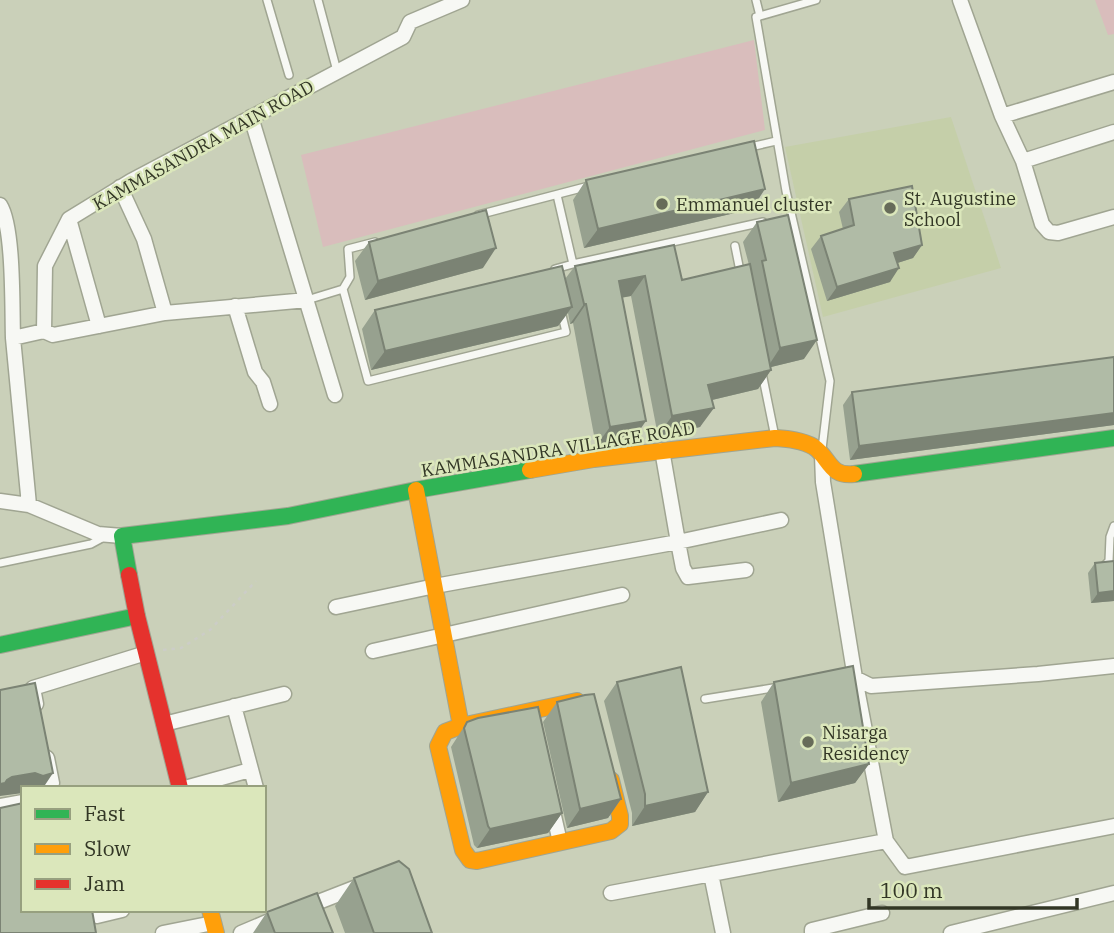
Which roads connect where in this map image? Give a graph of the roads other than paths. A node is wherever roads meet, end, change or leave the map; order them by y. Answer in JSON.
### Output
{"nodes":[{"id":1,"x":267,"y":0,"type":"edge"},
{"id":2,"x":318,"y":0,"type":"edge"},
{"id":3,"x":462,"y":0,"type":"edge"},
{"id":4,"x":756,"y":0,"type":"edge"},
{"id":5,"x":816,"y":0,"type":"edge"},
{"id":6,"x":960,"y":0,"type":"edge"},
{"id":7,"x":760,"y":16,"type":"junction"},
{"id":8,"x":337,"y":71,"type":"junction"},
{"id":9,"x":289,"y":75,"type":"dead end"},
{"id":10,"x":1114,"y":82,"type":"edge"},
{"id":11,"x":1002,"y":116,"type":"junction"},
{"id":12,"x":251,"y":117,"type":"junction"},
{"id":13,"x":1114,"y":132,"type":"edge"},
{"id":14,"x":776,"y":141,"type":"junction"},
{"id":15,"x":738,"y":149,"type":"edge"},
{"id":16,"x":1023,"y":161,"type":"junction"},
{"id":17,"x":593,"y":185,"type":"edge"},
{"id":18,"x":120,"y":187,"type":"junction"},
{"id":19,"x":557,"y":195,"type":"junction"},
{"id":20,"x":0,"y":205,"type":"edge"},
{"id":21,"x":1114,"y":217,"type":"edge"},
{"id":22,"x":69,"y":219,"type":"junction"},
{"id":23,"x":464,"y":219,"type":"edge"},
{"id":24,"x":772,"y":220,"type":"edge"},
{"id":25,"x":388,"y":239,"type":"edge"},
{"id":26,"x":734,"y":246,"type":"dead end"},
{"id":27,"x":573,"y":264,"type":"junction"},
{"id":28,"x":554,"y":282,"type":"edge"},
{"id":29,"x":743,"y":285,"type":"edge"},
{"id":30,"x":343,"y":289,"type":"junction"},
{"id":31,"x":307,"y":300,"type":"junction"},
{"id":32,"x":235,"y":306,"type":"junction"},
{"id":33,"x":560,"y":307,"type":"edge"},
{"id":34,"x":165,"y":313,"type":"junction"},
{"id":35,"x":99,"y":326,"type":"junction"},
{"id":36,"x":44,"y":331,"type":"junction"},
{"id":37,"x":13,"y":338,"type":"junction"},
{"id":38,"x":759,"y":363,"type":"edge"},
{"id":39,"x":335,"y":395,"type":"dead end"},
{"id":40,"x":270,"y":404,"type":"dead end"},
{"id":41,"x":775,"y":438,"type":"junction"},
{"id":42,"x":1114,"y":438,"type":"edge"},
{"id":43,"x":662,"y":450,"type":"junction"},
{"id":44,"x":822,"y":454,"type":"junction"},
{"id":45,"x":416,"y":490,"type":"junction"},
{"id":46,"x":0,"y":501,"type":"edge"},
{"id":47,"x":29,"y":505,"type":"junction"},
{"id":48,"x":782,"y":520,"type":"dead end"},
{"id":49,"x":1114,"y":526,"type":"edge"},
{"id":50,"x":114,"y":536,"type":"junction"},
{"id":51,"x":678,"y":542,"type":"junction"},
{"id":52,"x":0,"y":563,"type":"edge"},
{"id":53,"x":1105,"y":565,"type":"edge"},
{"id":54,"x":746,"y":570,"type":"dead end"},
{"id":55,"x":435,"y":586,"type":"junction"},
{"id":56,"x":622,"y":595,"type":"dead end"},
{"id":57,"x":336,"y":607,"type":"dead end"},
{"id":58,"x":137,"y":617,"type":"junction"},
{"id":59,"x":444,"y":635,"type":"junction"},
{"id":60,"x":0,"y":645,"type":"edge"},
{"id":61,"x":373,"y":651,"type":"dead end"},
{"id":62,"x":146,"y":653,"type":"junction"},
{"id":63,"x":1114,"y":666,"type":"edge"},
{"id":64,"x":851,"y":678,"type":"junction"},
{"id":65,"x":785,"y":685,"type":"edge"},
{"id":66,"x":284,"y":694,"type":"dead end"},
{"id":67,"x":705,"y":699,"type":"dead end"},
{"id":68,"x":234,"y":706,"type":"junction"},
{"id":69,"x":592,"y":706,"type":"edge"},
{"id":70,"x":38,"y":715,"type":"edge"},
{"id":71,"x":164,"y":724,"type":"junction"},
{"id":72,"x":461,"y":726,"type":"junction"},
{"id":73,"x":44,"y":742,"type":"edge"},
{"id":74,"x":608,"y":767,"type":"edge"},
{"id":75,"x":250,"y":770,"type":"junction"},
{"id":76,"x":50,"y":786,"type":"edge"},
{"id":77,"x":180,"y":786,"type":"edge"},
{"id":78,"x":192,"y":786,"type":"edge"},
{"id":79,"x":255,"y":786,"type":"edge"},
{"id":80,"x":549,"y":790,"type":"edge"},
{"id":81,"x":21,"y":802,"type":"edge"},
{"id":82,"x":0,"y":806,"type":"edge"},
{"id":83,"x":21,"y":811,"type":"edge"},
{"id":84,"x":0,"y":815,"type":"edge"},
{"id":85,"x":1114,"y":826,"type":"edge"},
{"id":86,"x":886,"y":841,"type":"junction"},
{"id":87,"x":560,"y":842,"type":"junction"},
{"id":88,"x":711,"y":874,"type":"junction"},
{"id":89,"x":381,"y":877,"type":"edge"},
{"id":90,"x":611,"y":892,"type":"dead end"},
{"id":91,"x":1114,"y":893,"type":"edge"},
{"id":92,"x":87,"y":912,"type":"edge"},
{"id":93,"x":114,"y":912,"type":"edge"},
{"id":94,"x":882,"y":913,"type":"dead end"},
{"id":95,"x":213,"y":922,"type":"edge"},
{"id":96,"x":163,"y":933,"type":"edge"},
{"id":97,"x":241,"y":933,"type":"edge"},
{"id":98,"x":723,"y":933,"type":"edge"},
{"id":99,"x":812,"y":933,"type":"edge"},
{"id":100,"x":951,"y":933,"type":"edge"}],
"edges":[{"from":1,"to":9,"type":"lane"},
{"from":2,"to":8,"type":"lane"},
{"from":3,"to":8,"type":"street","name":"KAMMASANDRA MAIN ROAD"},
{"from":4,"to":7,"type":"lane"},
{"from":5,"to":7,"type":"lane"},
{"from":6,"to":11,"type":"street"},
{"from":7,"to":14,"type":"lane"},
{"from":8,"to":12,"type":"street","name":"KAMMASANDRA MAIN ROAD"},
{"from":10,"to":11,"type":"street"},
{"from":11,"to":16,"type":"street"},
{"from":12,"to":18,"type":"street","name":"KAMMASANDRA MAIN ROAD"},
{"from":12,"to":31,"type":"street"},
{"from":13,"to":16,"type":"street"},
{"from":14,"to":15,"type":"lane"},
{"from":14,"to":44,"type":"lane"},
{"from":16,"to":21,"type":"street"},
{"from":17,"to":19,"type":"lane"},
{"from":18,"to":22,"type":"street","name":"KAMMASANDRA MAIN ROAD"},
{"from":18,"to":34,"type":"street"},
{"from":19,"to":23,"type":"lane"},
{"from":19,"to":27,"type":"lane"},
{"from":20,"to":37,"type":"street"},
{"from":22,"to":35,"type":"street"},
{"from":22,"to":36,"type":"street"},
{"from":24,"to":27,"type":"lane"},
{"from":25,"to":30,"type":"lane"},
{"from":26,"to":29,"type":"lane"},
{"from":27,"to":28,"type":"lane"},
{"from":30,"to":31,"type":"lane"},
{"from":30,"to":33,"type":"lane"},
{"from":31,"to":32,"type":"street"},
{"from":31,"to":39,"type":"street"},
{"from":32,"to":34,"type":"street"},
{"from":32,"to":40,"type":"street"},
{"from":34,"to":35,"type":"street"},
{"from":35,"to":36,"type":"street"},
{"from":36,"to":37,"type":"street"},
{"from":37,"to":47,"type":"street"},
{"from":38,"to":41,"type":"lane"},
{"from":41,"to":43,"type":"street","name":"KAMMASANDRA VILLAGE ROAD"},
{"from":41,"to":44,"type":"street","name":"KAMMASANDRA VILLAGE ROAD"},
{"from":42,"to":44,"type":"street","name":"KAMMASANDRA VILLAGE ROAD"},
{"from":43,"to":45,"type":"street","name":"KAMMASANDRA VILLAGE ROAD"},
{"from":43,"to":51,"type":"street"},
{"from":44,"to":64,"type":"street"},
{"from":45,"to":50,"type":"street","name":"KAMMASANDRA VILLAGE ROAD"},
{"from":45,"to":55,"type":"street"},
{"from":46,"to":47,"type":"street","name":"KAMMASANDRA VILLAGE ROAD"},
{"from":47,"to":50,"type":"street","name":"KAMMASANDRA VILLAGE ROAD"},
{"from":48,"to":51,"type":"street"},
{"from":49,"to":53,"type":"lane"},
{"from":50,"to":52,"type":"lane"},
{"from":50,"to":58,"type":"street"},
{"from":51,"to":54,"type":"street"},
{"from":51,"to":55,"type":"street"},
{"from":55,"to":57,"type":"street"},
{"from":55,"to":59,"type":"street"},
{"from":56,"to":59,"type":"street"},
{"from":58,"to":60,"type":"street"},
{"from":58,"to":62,"type":"street"},
{"from":59,"to":61,"type":"street"},
{"from":59,"to":72,"type":"street"},
{"from":62,"to":70,"type":"street"},
{"from":62,"to":71,"type":"street"},
{"from":63,"to":64,"type":"street"},
{"from":64,"to":86,"type":"street"},
{"from":65,"to":67,"type":"lane"},
{"from":66,"to":68,"type":"street"},
{"from":68,"to":71,"type":"street"},
{"from":68,"to":75,"type":"street"},
{"from":69,"to":72,"type":"street"},
{"from":71,"to":77,"type":"street"},
{"from":72,"to":87,"type":"street"},
{"from":73,"to":76,"type":"street"},
{"from":74,"to":87,"type":"street"},
{"from":75,"to":78,"type":"street"},
{"from":75,"to":79,"type":"street"},
{"from":80,"to":87,"type":"street"},
{"from":81,"to":82,"type":"street"},
{"from":83,"to":84,"type":"street"},
{"from":85,"to":86,"type":"street"},
{"from":86,"to":88,"type":"street"},
{"from":88,"to":90,"type":"street"},
{"from":88,"to":98,"type":"street"},
{"from":89,"to":97,"type":"street"},
{"from":91,"to":100,"type":"street"},
{"from":92,"to":93,"type":"street"},
{"from":94,"to":99,"type":"street"},
{"from":95,"to":96,"type":"street"}]}
